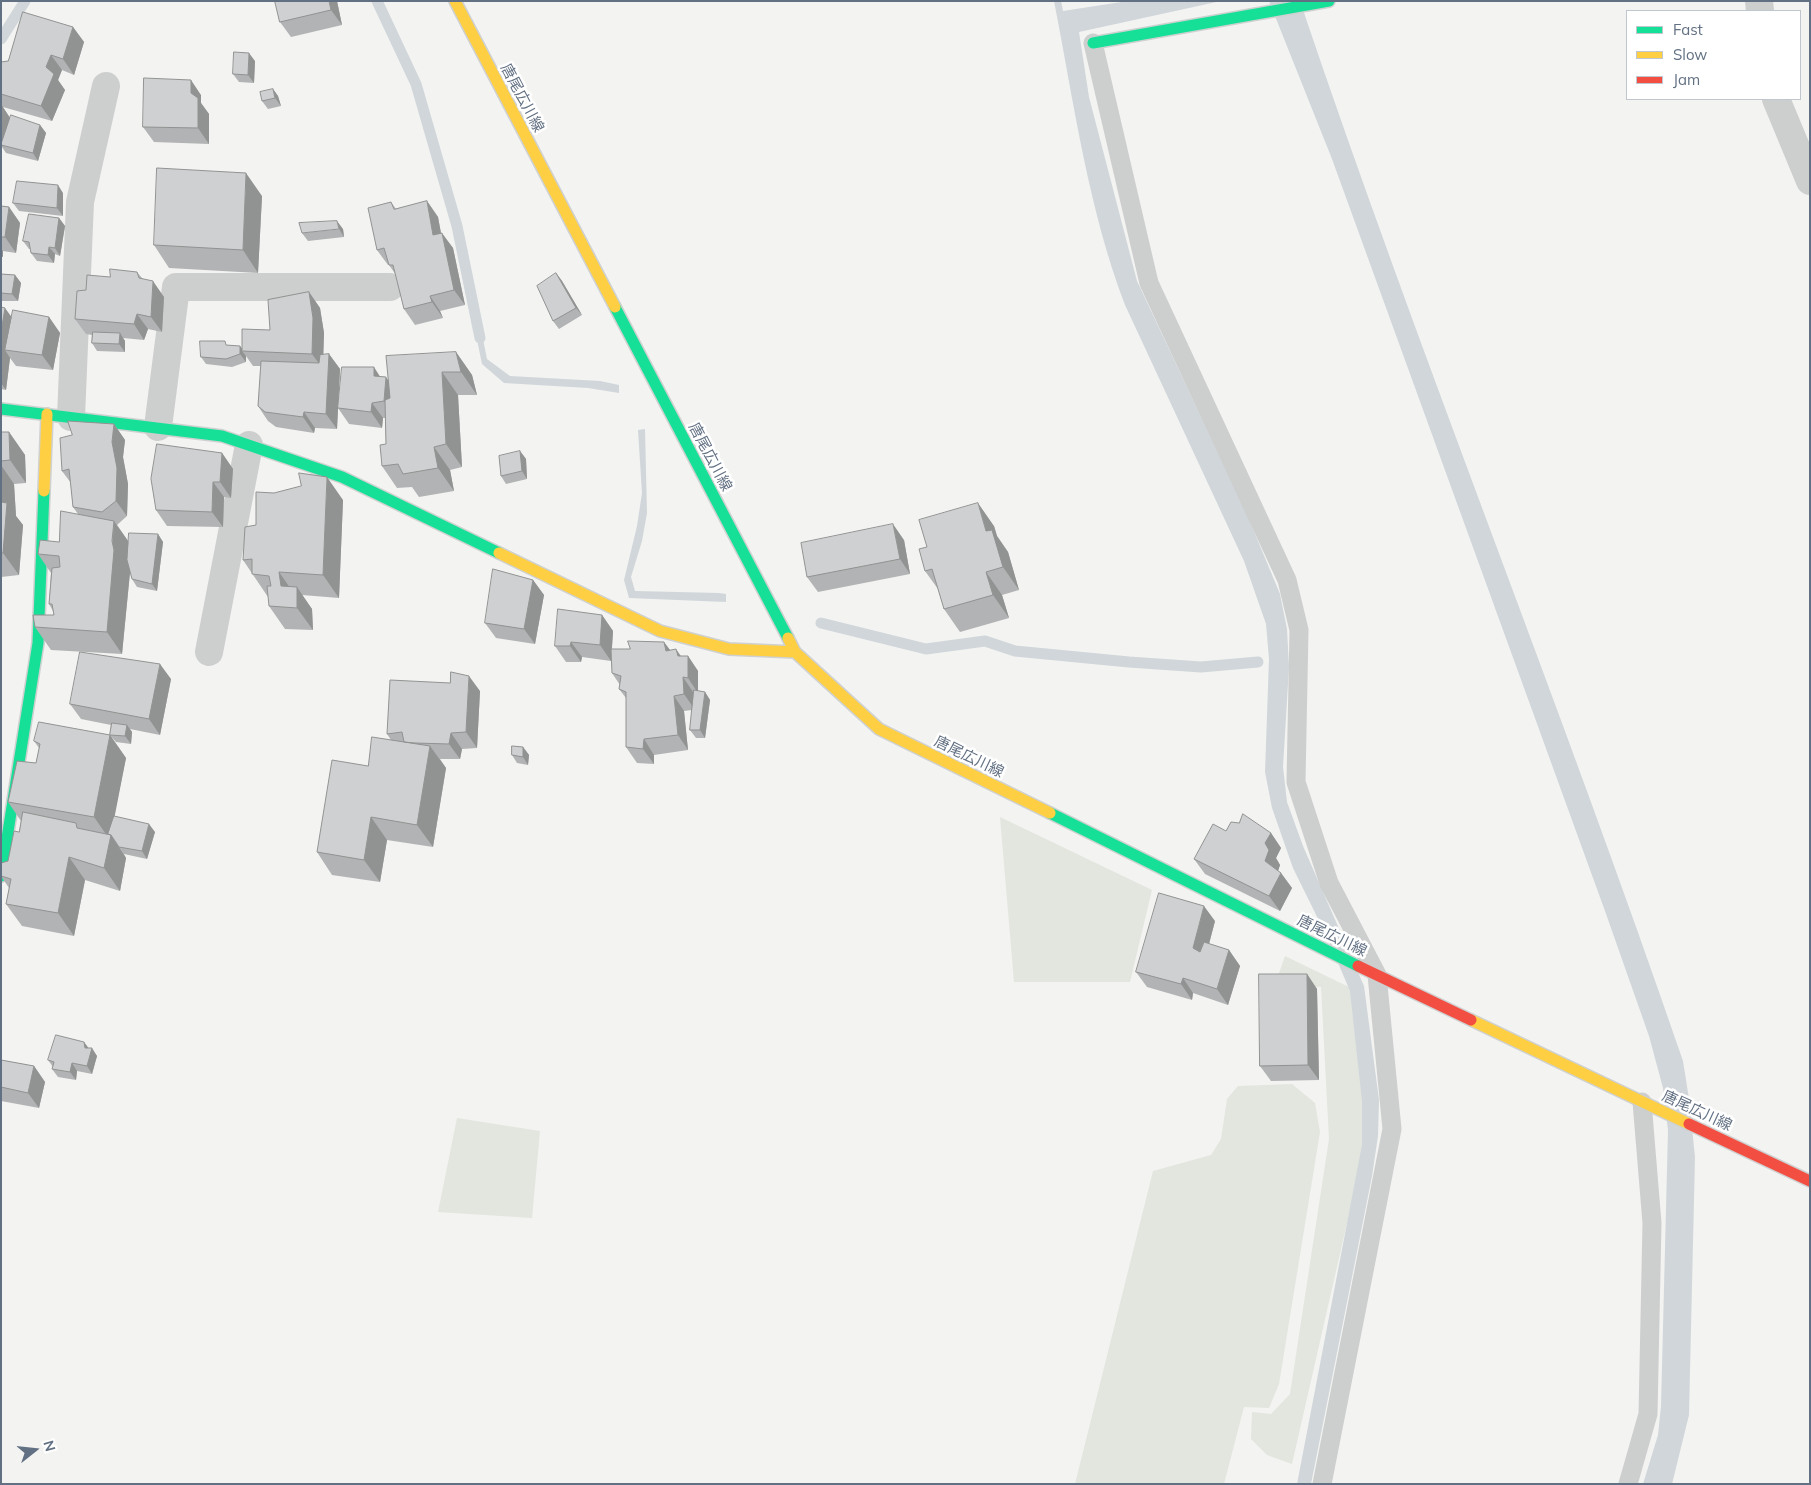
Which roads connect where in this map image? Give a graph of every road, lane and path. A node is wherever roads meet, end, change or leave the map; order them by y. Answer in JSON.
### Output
{"nodes":[{"id":1,"x":455,"y":1,"type":"edge"},
{"id":2,"x":1329,"y":1,"type":"edge"},
{"id":3,"x":1261,"y":9,"type":"edge"},
{"id":4,"x":1094,"y":43,"type":"joint"},
{"id":5,"x":106,"y":86,"type":"dead end"},
{"id":6,"x":1776,"y":100,"type":"edge"},
{"id":7,"x":1810,"y":181,"type":"edge"},
{"id":8,"x":390,"y":287,"type":"dead end"},
{"id":9,"x":1,"y":409,"type":"edge"},
{"id":10,"x":59,"y":415,"type":"junction"},
{"id":11,"x":158,"y":427,"type":"junction"},
{"id":12,"x":248,"y":445,"type":"junction"},
{"id":13,"x":209,"y":652,"type":"dead end"},
{"id":14,"x":795,"y":652,"type":"junction"},
{"id":15,"x":1,"y":876,"type":"edge"},
{"id":16,"x":1370,"y":971,"type":"junction"},
{"id":17,"x":1642,"y":1102,"type":"junction"},
{"id":18,"x":1810,"y":1181,"type":"edge"},
{"id":19,"x":1322,"y":1484,"type":"edge"},
{"id":20,"x":1628,"y":1484,"type":"edge"}],
"edges":[{"from":1,"to":14,"type":"main road","name":"唐尾広川線"},
{"from":2,"to":3,"type":"main road"},
{"from":3,"to":4,"type":"main road"},
{"from":4,"to":16,"type":"lane"},
{"from":5,"to":10,"type":"street"},
{"from":6,"to":7,"type":"street"},
{"from":8,"to":11,"type":"street"},
{"from":9,"to":10,"type":"main road"},
{"from":10,"to":11,"type":"main road"},
{"from":10,"to":15,"type":"main road"},
{"from":11,"to":12,"type":"main road"},
{"from":12,"to":13,"type":"street"},
{"from":12,"to":14,"type":"main road"},
{"from":14,"to":16,"type":"main road","name":"唐尾広川線"},
{"from":16,"to":17,"type":"main road","name":"唐尾広川線"},
{"from":16,"to":19,"type":"lane"},
{"from":17,"to":18,"type":"main road","name":"唐尾広川線"},
{"from":17,"to":20,"type":"lane"}]}
